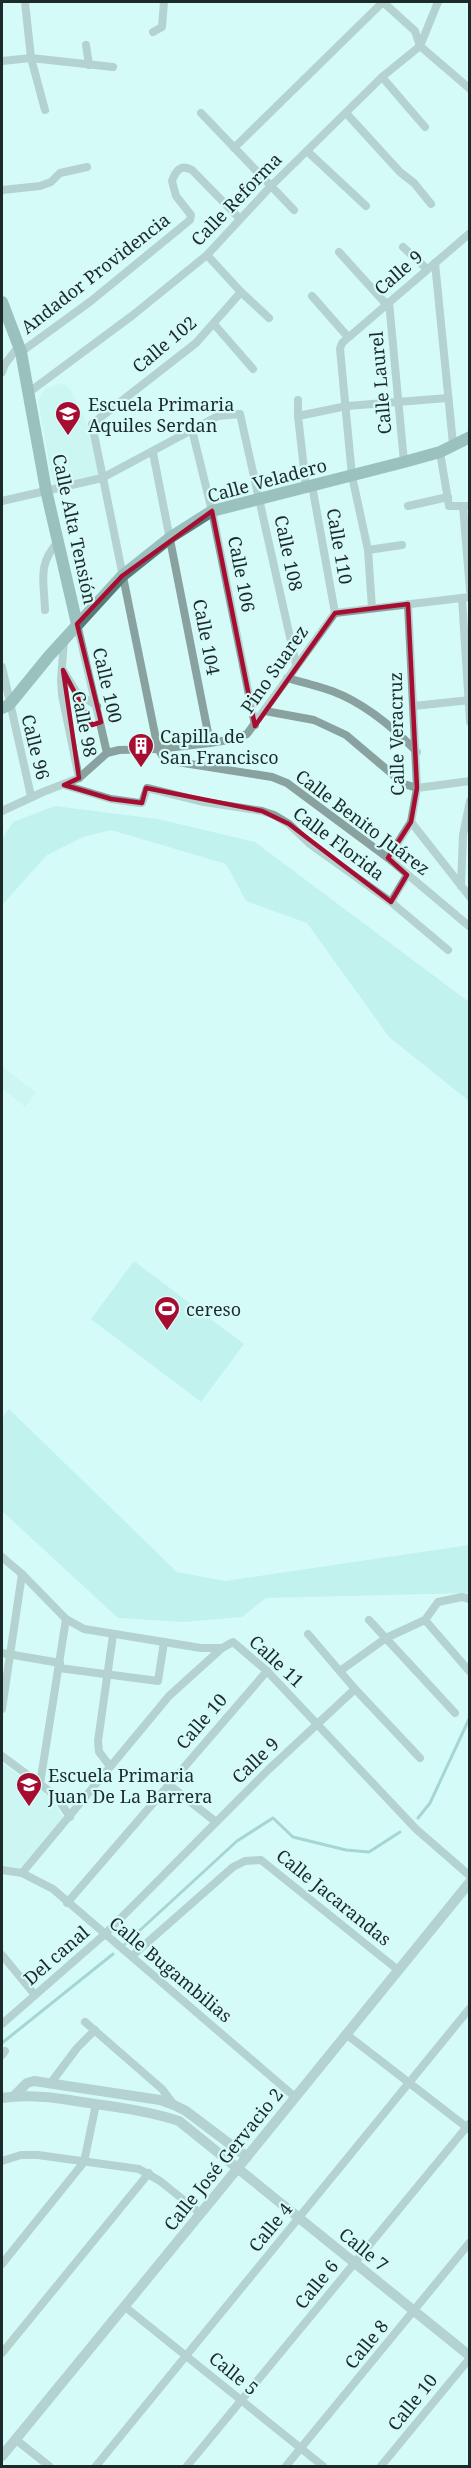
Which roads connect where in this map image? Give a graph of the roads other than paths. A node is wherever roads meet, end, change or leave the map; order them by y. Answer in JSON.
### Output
{"nodes":[{"id":1,"x":25,"y":2,"type":"edge"},
{"id":2,"x":164,"y":2,"type":"edge"},
{"id":3,"x":383,"y":2,"type":"edge"},
{"id":4,"x":438,"y":2,"type":"edge"},
{"id":5,"x":153,"y":32,"type":"dead end"},
{"id":6,"x":86,"y":45,"type":"dead end"},
{"id":7,"x":420,"y":46,"type":"junction"},
{"id":8,"x":31,"y":58,"type":"junction"},
{"id":9,"x":2,"y":61,"type":"edge"},
{"id":10,"x":89,"y":65,"type":"junction"},
{"id":11,"x":113,"y":67,"type":"dead end"},
{"id":12,"x":382,"y":77,"type":"junction"},
{"id":13,"x":470,"y":89,"type":"edge"},
{"id":14,"x":45,"y":110,"type":"dead end"},
{"id":15,"x":201,"y":113,"type":"dead end"},
{"id":16,"x":346,"y":113,"type":"junction"},
{"id":17,"x":426,"y":127,"type":"dead end"},
{"id":18,"x":234,"y":148,"type":"junction"},
{"id":19,"x":307,"y":151,"type":"junction"},
{"id":20,"x":87,"y":167,"type":"dead end"},
{"id":21,"x":270,"y":187,"type":"junction"},
{"id":22,"x":2,"y":190,"type":"edge"},
{"id":23,"x":430,"y":204,"type":"dead end"},
{"id":24,"x":366,"y":206,"type":"dead end"},
{"id":25,"x":294,"y":210,"type":"dead end"},
{"id":26,"x":240,"y":219,"type":"junction"},
{"id":27,"x":470,"y":233,"type":"edge"},
{"id":28,"x":403,"y":247,"type":"dead end"},
{"id":29,"x":339,"y":252,"type":"dead end"},
{"id":30,"x":207,"y":255,"type":"junction"},
{"id":31,"x":435,"y":263,"type":"junction"},
{"id":32,"x":427,"y":269,"type":"junction"},
{"id":33,"x":241,"y":292,"type":"junction"},
{"id":34,"x":312,"y":296,"type":"dead end"},
{"id":35,"x":2,"y":302,"type":"edge"},
{"id":36,"x":388,"y":303,"type":"junction"},
{"id":37,"x":269,"y":318,"type":"dead end"},
{"id":38,"x":214,"y":324,"type":"junction"},
{"id":39,"x":345,"y":340,"type":"junction"},
{"id":40,"x":20,"y":349,"type":"junction"},
{"id":41,"x":253,"y":369,"type":"dead end"},
{"id":42,"x":2,"y":372,"type":"edge"},
{"id":43,"x":28,"y":393,"type":"junction"},
{"id":44,"x":448,"y":398,"type":"junction"},
{"id":45,"x":298,"y":400,"type":"dead end"},
{"id":46,"x":398,"y":401,"type":"junction"},
{"id":47,"x":347,"y":406,"type":"junction"},
{"id":48,"x":297,"y":416,"type":"junction"},
{"id":49,"x":192,"y":430,"type":"junction"},
{"id":50,"x":470,"y":437,"type":"edge"},
{"id":51,"x":453,"y":444,"type":"junction"},
{"id":52,"x":440,"y":452,"type":"junction"},
{"id":53,"x":153,"y":453,"type":"junction"},
{"id":54,"x":404,"y":462,"type":"junction"},
{"id":55,"x":351,"y":476,"type":"junction"},
{"id":56,"x":102,"y":478,"type":"junction"},
{"id":57,"x":309,"y":486,"type":"junction"},
{"id":58,"x":46,"y":490,"type":"junction"},
{"id":59,"x":260,"y":497,"type":"junction"},
{"id":60,"x":2,"y":501,"type":"edge"},
{"id":61,"x":448,"y":501,"type":"junction"},
{"id":62,"x":408,"y":506,"type":"dead end"},
{"id":63,"x":466,"y":506,"type":"edge"},
{"id":64,"x":212,"y":511,"type":"junction"},
{"id":65,"x":171,"y":537,"type":"junction"},
{"id":66,"x":59,"y":541,"type":"junction"},
{"id":67,"x":402,"y":545,"type":"dead end"},
{"id":68,"x":368,"y":550,"type":"junction"},
{"id":69,"x":122,"y":576,"type":"junction"},
{"id":70,"x":470,"y":591,"type":"edge"},
{"id":71,"x":466,"y":598,"type":"edge"},
{"id":72,"x":408,"y":604,"type":"junction"},
{"id":73,"x":372,"y":608,"type":"junction"},
{"id":74,"x":45,"y":610,"type":"dead end"},
{"id":75,"x":335,"y":613,"type":"junction"},
{"id":76,"x":77,"y":624,"type":"junction"},
{"id":77,"x":64,"y":640,"type":"junction"},
{"id":78,"x":296,"y":664,"type":"junction"},
{"id":79,"x":2,"y":667,"type":"edge"},
{"id":80,"x":63,"y":670,"type":"junction"},
{"id":81,"x":287,"y":678,"type":"junction"},
{"id":82,"x":469,"y":700,"type":"edge"},
{"id":83,"x":5,"y":706,"type":"edge"},
{"id":84,"x":97,"y":706,"type":"junction"},
{"id":85,"x":414,"y":706,"type":"junction"},
{"id":86,"x":265,"y":711,"type":"junction"},
{"id":87,"x":470,"y":723,"type":"edge"},
{"id":88,"x":255,"y":725,"type":"junction"},
{"id":89,"x":210,"y":744,"type":"junction"},
{"id":90,"x":159,"y":749,"type":"junction"},
{"id":91,"x":417,"y":752,"type":"junction"},
{"id":92,"x":107,"y":753,"type":"junction"},
{"id":93,"x":79,"y":778,"type":"junction"},
{"id":94,"x":470,"y":781,"type":"edge"},
{"id":95,"x":64,"y":785,"type":"junction"},
{"id":96,"x":417,"y":788,"type":"junction"},
{"id":97,"x":31,"y":796,"type":"junction"},
{"id":98,"x":470,"y":801,"type":"edge"},
{"id":99,"x":2,"y":811,"type":"edge"},
{"id":100,"x":411,"y":822,"type":"junction"},
{"id":101,"x":388,"y":858,"type":"junction"},
{"id":102,"x":407,"y":875,"type":"junction"},
{"id":103,"x":461,"y":886,"type":"junction"},
{"id":104,"x":470,"y":897,"type":"edge"},
{"id":105,"x":391,"y":902,"type":"junction"},
{"id":106,"x":470,"y":927,"type":"edge"},
{"id":107,"x":448,"y":950,"type":"dead end"},
{"id":108,"x":2,"y":1557,"type":"edge"},
{"id":109,"x":22,"y":1574,"type":"junction"},
{"id":110,"x":470,"y":1599,"type":"edge"},
{"id":111,"x":66,"y":1619,"type":"junction"},
{"id":112,"x":369,"y":1620,"type":"dead end"},
{"id":113,"x":425,"y":1620,"type":"junction"},
{"id":114,"x":308,"y":1634,"type":"dead end"},
{"id":115,"x":113,"y":1635,"type":"junction"},
{"id":116,"x":386,"y":1638,"type":"junction"},
{"id":117,"x":164,"y":1642,"type":"junction"},
{"id":118,"x":222,"y":1648,"type":"junction"},
{"id":119,"x":5,"y":1653,"type":"edge"},
{"id":120,"x":60,"y":1666,"type":"junction"},
{"id":121,"x":267,"y":1671,"type":"junction"},
{"id":122,"x":340,"y":1671,"type":"junction"},
{"id":123,"x":470,"y":1672,"type":"edge"},
{"id":124,"x":108,"y":1675,"type":"junction"},
{"id":125,"x":355,"y":1689,"type":"junction"},
{"id":126,"x":2,"y":1709,"type":"edge"},
{"id":127,"x":455,"y":1713,"type":"dead end"},
{"id":128,"x":317,"y":1724,"type":"junction"},
{"id":129,"x":2,"y":1756,"type":"edge"},
{"id":130,"x":420,"y":1758,"type":"dead end"},
{"id":131,"x":110,"y":1766,"type":"junction"},
{"id":132,"x":40,"y":1784,"type":"junction"},
{"id":133,"x":168,"y":1784,"type":"junction"},
{"id":134,"x":70,"y":1817,"type":"junction"},
{"id":135,"x":216,"y":1822,"type":"junction"},
{"id":136,"x":2,"y":1870,"type":"edge"},
{"id":137,"x":22,"y":1873,"type":"junction"},
{"id":138,"x":469,"y":1882,"type":"edge"},
{"id":139,"x":67,"y":1903,"type":"junction"},
{"id":140,"x":105,"y":1934,"type":"junction"},
{"id":141,"x":2,"y":1955,"type":"edge"},
{"id":142,"x":132,"y":1956,"type":"junction"},
{"id":143,"x":398,"y":1970,"type":"junction"},
{"id":144,"x":35,"y":1995,"type":"junction"},
{"id":145,"x":470,"y":2008,"type":"edge"},
{"id":146,"x":3,"y":2021,"type":"edge"},
{"id":147,"x":85,"y":2022,"type":"dead end"},
{"id":148,"x":95,"y":2030,"type":"junction"},
{"id":149,"x":346,"y":2034,"type":"junction"},
{"id":150,"x":410,"y":2082,"type":"junction"},
{"id":151,"x":50,"y":2084,"type":"junction"},
{"id":152,"x":15,"y":2095,"type":"junction"},
{"id":153,"x":295,"y":2097,"type":"junction"},
{"id":154,"x":2,"y":2098,"type":"edge"},
{"id":155,"x":96,"y":2104,"type":"junction"},
{"id":156,"x":174,"y":2105,"type":"junction"},
{"id":157,"x":469,"y":2126,"type":"edge"},
{"id":158,"x":247,"y":2157,"type":"junction"},
{"id":159,"x":2,"y":2162,"type":"edge"},
{"id":160,"x":84,"y":2162,"type":"junction"},
{"id":161,"x":237,"y":2169,"type":"junction"},
{"id":162,"x":149,"y":2173,"type":"junction"},
{"id":163,"x":200,"y":2213,"type":"junction"},
{"id":164,"x":299,"y":2218,"type":"junction"},
{"id":165,"x":470,"y":2242,"type":"edge"},
{"id":166,"x":355,"y":2263,"type":"junction"},
{"id":167,"x":2,"y":2264,"type":"edge"},
{"id":168,"x":124,"y":2306,"type":"junction"},
{"id":169,"x":414,"y":2311,"type":"junction"},
{"id":170,"x":2,"y":2353,"type":"edge"},
{"id":171,"x":186,"y":2356,"type":"junction"},
{"id":172,"x":470,"y":2357,"type":"edge"},
{"id":173,"x":242,"y":2401,"type":"junction"},
{"id":174,"x":15,"y":2439,"type":"junction"},
{"id":175,"x":301,"y":2449,"type":"junction"},
{"id":176,"x":2,"y":2456,"type":"edge"},
{"id":177,"x":49,"y":2466,"type":"edge"},
{"id":178,"x":96,"y":2466,"type":"edge"},
{"id":179,"x":187,"y":2466,"type":"edge"},
{"id":180,"x":286,"y":2466,"type":"edge"},
{"id":181,"x":323,"y":2466,"type":"edge"},
{"id":182,"x":381,"y":2466,"type":"edge"}],
"edges":[{"from":1,"to":8,"type":"street"},
{"from":2,"to":5,"type":"street"},
{"from":3,"to":7,"type":"street"},
{"from":3,"to":18,"type":"street"},
{"from":4,"to":7,"type":"street","name":"Calle Reforma"},
{"from":6,"to":10,"type":"street"},
{"from":7,"to":12,"type":"street","name":"Calle Reforma"},
{"from":7,"to":13,"type":"street"},
{"from":8,"to":9,"type":"street"},
{"from":8,"to":10,"type":"street"},
{"from":8,"to":14,"type":"street"},
{"from":10,"to":11,"type":"street"},
{"from":12,"to":16,"type":"street","name":"Calle Reforma"},
{"from":12,"to":17,"type":"street"},
{"from":15,"to":18,"type":"street"},
{"from":16,"to":19,"type":"street","name":"Calle Reforma"},
{"from":16,"to":23,"type":"street"},
{"from":18,"to":21,"type":"street"},
{"from":19,"to":21,"type":"street","name":"Calle Reforma"},
{"from":19,"to":24,"type":"street"},
{"from":20,"to":22,"type":"street"},
{"from":21,"to":25,"type":"street"},
{"from":21,"to":26,"type":"street","name":"Calle Reforma"},
{"from":26,"to":30,"type":"street","name":"Calle Reforma"},
{"from":26,"to":40,"type":"street","name":"Andador Providencia"},
{"from":27,"to":31,"type":"street","name":"Calle 9"},
{"from":28,"to":32,"type":"street"},
{"from":29,"to":36,"type":"street","name":"Calle Laurel"},
{"from":30,"to":33,"type":"street"},
{"from":30,"to":43,"type":"street","name":"Calle Reforma"},
{"from":31,"to":32,"type":"street","name":"Calle 9"},
{"from":31,"to":44,"type":"street"},
{"from":32,"to":36,"type":"street","name":"Calle 9"},
{"from":33,"to":37,"type":"street"},
{"from":33,"to":38,"type":"street","name":"Calle 102"},
{"from":34,"to":39,"type":"street"},
{"from":35,"to":40,"type":"main road","name":"Calle Alta Tensión"},
{"from":36,"to":39,"type":"street","name":"Calle 9"},
{"from":36,"to":46,"type":"street","name":"Calle Laurel"},
{"from":38,"to":41,"type":"street"},
{"from":38,"to":56,"type":"street","name":"Calle 102"},
{"from":39,"to":47,"type":"street"},
{"from":40,"to":42,"type":"street","name":"Andador Providencia"},
{"from":40,"to":43,"type":"main road","name":"Calle Alta Tensión"},
{"from":43,"to":58,"type":"main road","name":"Calle Alta Tensión"},
{"from":44,"to":46,"type":"street"},
{"from":44,"to":51,"type":"street"},
{"from":45,"to":48,"type":"street","name":"Calle 110"},
{"from":46,"to":47,"type":"street"},
{"from":46,"to":54,"type":"street","name":"Calle Laurel"},
{"from":47,"to":48,"type":"street"},
{"from":47,"to":55,"type":"street"},
{"from":48,"to":57,"type":"street","name":"Calle 110"},
{"from":49,"to":53,"type":"street"},
{"from":49,"to":59,"type":"street","name":"Calle 108"},
{"from":49,"to":64,"type":"street","name":"Calle 106"},
{"from":50,"to":51,"type":"main road","name":"Calle Veladero"},
{"from":51,"to":52,"type":"main road","name":"Calle Veladero"},
{"from":52,"to":54,"type":"main road","name":"Calle Veladero"},
{"from":52,"to":61,"type":"street"},
{"from":53,"to":56,"type":"street"},
{"from":53,"to":65,"type":"street","name":"Calle 104"},
{"from":54,"to":55,"type":"main road","name":"Calle Veladero"},
{"from":55,"to":57,"type":"main road","name":"Calle Veladero"},
{"from":55,"to":68,"type":"street"},
{"from":56,"to":58,"type":"street"},
{"from":56,"to":69,"type":"street"},
{"from":57,"to":59,"type":"main road","name":"Calle Veladero"},
{"from":57,"to":75,"type":"street","name":"Calle 110"},
{"from":58,"to":60,"type":"street"},
{"from":58,"to":66,"type":"main road","name":"Calle Alta Tensión"},
{"from":59,"to":64,"type":"main road","name":"Calle Veladero"},
{"from":59,"to":78,"type":"street","name":"Calle 108"},
{"from":61,"to":62,"type":"street"},
{"from":61,"to":63,"type":"street"},
{"from":63,"to":70,"type":"street"},
{"from":64,"to":65,"type":"main road","name":"Calle Veladero"},
{"from":64,"to":88,"type":"street","name":"Calle 106"},
{"from":65,"to":69,"type":"main road","name":"Calle Veladero"},
{"from":65,"to":89,"type":"street","name":"Calle 104"},
{"from":66,"to":74,"type":"street"},
{"from":66,"to":76,"type":"main road","name":"Calle Alta Tensión"},
{"from":67,"to":68,"type":"street"},
{"from":68,"to":73,"type":"street"},
{"from":69,"to":76,"type":"main road","name":"Calle Veladero"},
{"from":69,"to":90,"type":"street"},
{"from":71,"to":72,"type":"street"},
{"from":71,"to":82,"type":"street"},
{"from":72,"to":73,"type":"street"},
{"from":72,"to":85,"type":"street","name":"Calle Veracruz"},
{"from":73,"to":75,"type":"street"},
{"from":75,"to":78,"type":"street","name":"Pino Suarez"},
{"from":76,"to":77,"type":"main road","name":"Calle Veladero"},
{"from":76,"to":84,"type":"street","name":"Calle 100"},
{"from":77,"to":80,"type":"street","name":"Calle 98"},
{"from":77,"to":83,"type":"main road","name":"Calle Veladero"},
{"from":78,"to":81,"type":"street","name":"Pino Suarez"},
{"from":79,"to":83,"type":"street","name":"Calle 96"},
{"from":80,"to":84,"type":"street"},
{"from":80,"to":93,"type":"street","name":"Calle 98"},
{"from":81,"to":86,"type":"street","name":"Pino Suarez"},
{"from":81,"to":91,"type":"street"},
{"from":82,"to":85,"type":"street"},
{"from":82,"to":87,"type":"street"},
{"from":83,"to":97,"type":"street","name":"Calle 96"},
{"from":84,"to":92,"type":"street","name":"Calle 100"},
{"from":85,"to":91,"type":"street","name":"Calle Veracruz"},
{"from":86,"to":88,"type":"street","name":"Pino Suarez"},
{"from":86,"to":96,"type":"street"},
{"from":88,"to":89,"type":"street","name":"Pino Suarez"},
{"from":89,"to":90,"type":"street","name":"Pino Suarez"},
{"from":90,"to":92,"type":"street","name":"Pino Suarez"},
{"from":90,"to":101,"type":"street","name":"Calle Benito Juárez"},
{"from":91,"to":96,"type":"street","name":"Calle Veracruz"},
{"from":92,"to":93,"type":"street"},
{"from":93,"to":95,"type":"street"},
{"from":94,"to":96,"type":"street"},
{"from":95,"to":97,"type":"street"},
{"from":95,"to":105,"type":"street","name":"Calle Florida"},
{"from":96,"to":100,"type":"street","name":"Calle Veracruz"},
{"from":97,"to":99,"type":"street"},
{"from":98,"to":103,"type":"street"},
{"from":100,"to":101,"type":"street","name":"Calle Veracruz"},
{"from":100,"to":103,"type":"street"},
{"from":101,"to":102,"type":"street","name":"Calle Benito Juárez"},
{"from":102,"to":105,"type":"street"},
{"from":102,"to":106,"type":"street","name":"Calle Benito Juárez"},
{"from":103,"to":104,"type":"street"},
{"from":105,"to":107,"type":"street","name":"Calle Florida"},
{"from":108,"to":109,"type":"street"},
{"from":109,"to":111,"type":"street"},
{"from":109,"to":119,"type":"street"},
{"from":110,"to":113,"type":"street"},
{"from":111,"to":115,"type":"street"},
{"from":111,"to":120,"type":"street"},
{"from":112,"to":116,"type":"street"},
{"from":113,"to":116,"type":"street"},
{"from":113,"to":123,"type":"street"},
{"from":114,"to":122,"type":"street"},
{"from":115,"to":117,"type":"street"},
{"from":115,"to":124,"type":"street"},
{"from":116,"to":122,"type":"street"},
{"from":116,"to":127,"type":"street"},
{"from":117,"to":118,"type":"street"},
{"from":117,"to":124,"type":"street"},
{"from":118,"to":121,"type":"street","name":"Calle 11"},
{"from":118,"to":131,"type":"street","name":"Calle 11"},
{"from":119,"to":120,"type":"street"},
{"from":119,"to":126,"type":"street"},
{"from":120,"to":124,"type":"street"},
{"from":120,"to":132,"type":"street"},
{"from":121,"to":128,"type":"street","name":"Calle 11"},
{"from":121,"to":133,"type":"street","name":"Calle 10"},
{"from":122,"to":125,"type":"street"},
{"from":124,"to":131,"type":"street"},
{"from":125,"to":128,"type":"street","name":"Calle 9"},
{"from":125,"to":130,"type":"street"},
{"from":128,"to":135,"type":"street","name":"Calle 9"},
{"from":128,"to":138,"type":"street","name":"Calle 11"},
{"from":129,"to":132,"type":"street"},
{"from":131,"to":134,"type":"street","name":"Calle 11"},
{"from":132,"to":134,"type":"street"},
{"from":133,"to":135,"type":"street"},
{"from":133,"to":139,"type":"street","name":"Calle 10"},
{"from":134,"to":137,"type":"street","name":"Calle 11"},
{"from":135,"to":140,"type":"street","name":"Calle 9"},
{"from":136,"to":137,"type":"street","name":"Calle Bugambilias"},
{"from":137,"to":139,"type":"street","name":"Calle Bugambilias"},
{"from":138,"to":143,"type":"street","name":"Calle José Gervacio 2"},
{"from":139,"to":140,"type":"street","name":"Calle Bugambilias"},
{"from":140,"to":142,"type":"street","name":"Calle Bugambilias"},
{"from":140,"to":144,"type":"street","name":"Del canal"},
{"from":141,"to":144,"type":"street"},
{"from":142,"to":143,"type":"street","name":"Calle Jacarandas"},
{"from":142,"to":153,"type":"street","name":"Calle Bugambilias"},
{"from":143,"to":149,"type":"street","name":"Calle José Gervacio 2"},
{"from":144,"to":146,"type":"street","name":"Del canal"},
{"from":145,"to":150,"type":"street","name":"Calle 4"},
{"from":147,"to":148,"type":"street"},
{"from":148,"to":151,"type":"street"},
{"from":148,"to":156,"type":"street"},
{"from":149,"to":150,"type":"street"},
{"from":149,"to":153,"type":"street","name":"Calle José Gervacio 2"},
{"from":150,"to":157,"type":"street"},
{"from":150,"to":164,"type":"street","name":"Calle 4"},
{"from":151,"to":152,"type":"street"},
{"from":151,"to":156,"type":"street"},
{"from":152,"to":154,"type":"street"},
{"from":152,"to":155,"type":"street","name":"Calle 7"},
{"from":153,"to":158,"type":"street","name":"Calle José Gervacio 2"},
{"from":155,"to":160,"type":"street"},
{"from":155,"to":161,"type":"street","name":"Calle 7"},
{"from":156,"to":158,"type":"street"},
{"from":157,"to":166,"type":"street","name":"Calle 6"},
{"from":158,"to":161,"type":"street","name":"Calle José Gervacio 2"},
{"from":159,"to":160,"type":"street"},
{"from":160,"to":162,"type":"street"},
{"from":160,"to":167,"type":"street"},
{"from":161,"to":163,"type":"street","name":"Calle José Gervacio 2"},
{"from":161,"to":164,"type":"street","name":"Calle 7"},
{"from":162,"to":163,"type":"street"},
{"from":162,"to":170,"type":"street"},
{"from":163,"to":168,"type":"street","name":"Calle José Gervacio 2"},
{"from":164,"to":166,"type":"street","name":"Calle 7"},
{"from":164,"to":171,"type":"street","name":"Calle 4"},
{"from":165,"to":169,"type":"street","name":"Calle 8"},
{"from":166,"to":169,"type":"street","name":"Calle 7"},
{"from":166,"to":173,"type":"street","name":"Calle 6"},
{"from":168,"to":171,"type":"street","name":"Calle 5"},
{"from":168,"to":174,"type":"street","name":"Calle José Gervacio 2"},
{"from":169,"to":172,"type":"street","name":"Calle 7"},
{"from":169,"to":175,"type":"street","name":"Calle 8"},
{"from":171,"to":173,"type":"street","name":"Calle 5"},
{"from":171,"to":178,"type":"street","name":"Calle 4"},
{"from":172,"to":182,"type":"street","name":"Calle 10"},
{"from":173,"to":175,"type":"street","name":"Calle 5"},
{"from":173,"to":179,"type":"street","name":"Calle 6"},
{"from":174,"to":176,"type":"street","name":"Calle José Gervacio 2"},
{"from":174,"to":177,"type":"street"},
{"from":175,"to":180,"type":"street","name":"Calle 8"},
{"from":175,"to":181,"type":"street","name":"Calle 5"}]}
